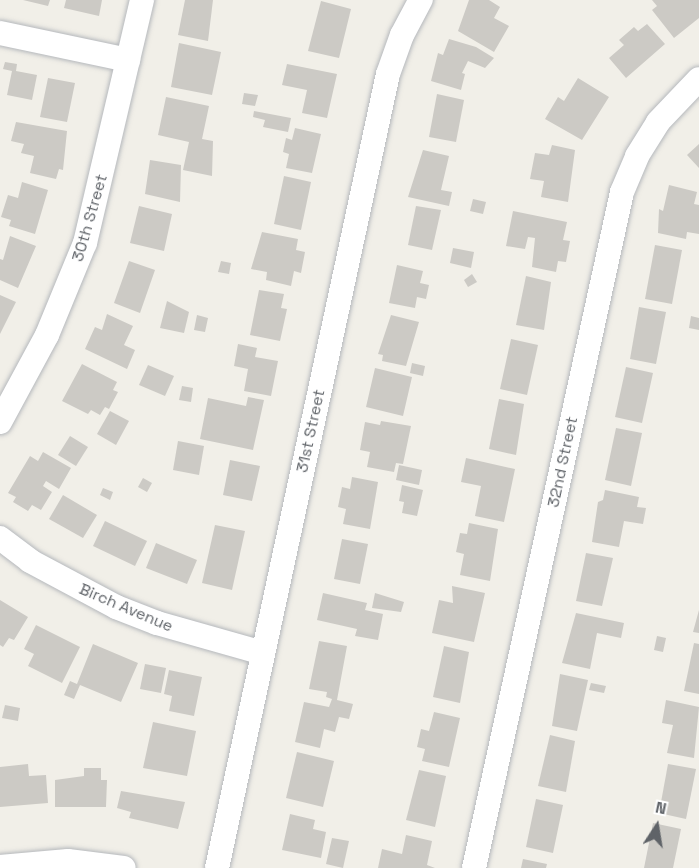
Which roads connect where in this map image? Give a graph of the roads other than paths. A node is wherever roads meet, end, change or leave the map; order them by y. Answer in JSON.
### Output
{"nodes":[{"id":1,"x":142,"y":0,"type":"edge"},
{"id":2,"x":422,"y":0,"type":"edge"},
{"id":3,"x":0,"y":33,"type":"edge"},
{"id":4,"x":128,"y":60,"type":"junction"},
{"id":5,"x":699,"y":79,"type":"edge"},
{"id":6,"x":0,"y":422,"type":"edge"},
{"id":7,"x":0,"y":538,"type":"edge"},
{"id":8,"x":263,"y":653,"type":"junction"},
{"id":9,"x":0,"y":867,"type":"edge"},
{"id":10,"x":124,"y":868,"type":"edge"},
{"id":11,"x":217,"y":868,"type":"edge"},
{"id":12,"x":474,"y":868,"type":"edge"}],
"edges":[{"from":1,"to":4,"type":"street","name":"30th Street"},
{"from":2,"to":8,"type":"street","name":"31st Street"},
{"from":3,"to":4,"type":"street"},
{"from":4,"to":6,"type":"street","name":"30th Street"},
{"from":5,"to":12,"type":"street","name":"32nd Street"},
{"from":7,"to":8,"type":"street","name":"Birch Avenue"},
{"from":8,"to":11,"type":"street","name":"31st Street"},
{"from":9,"to":10,"type":"street"}]}
